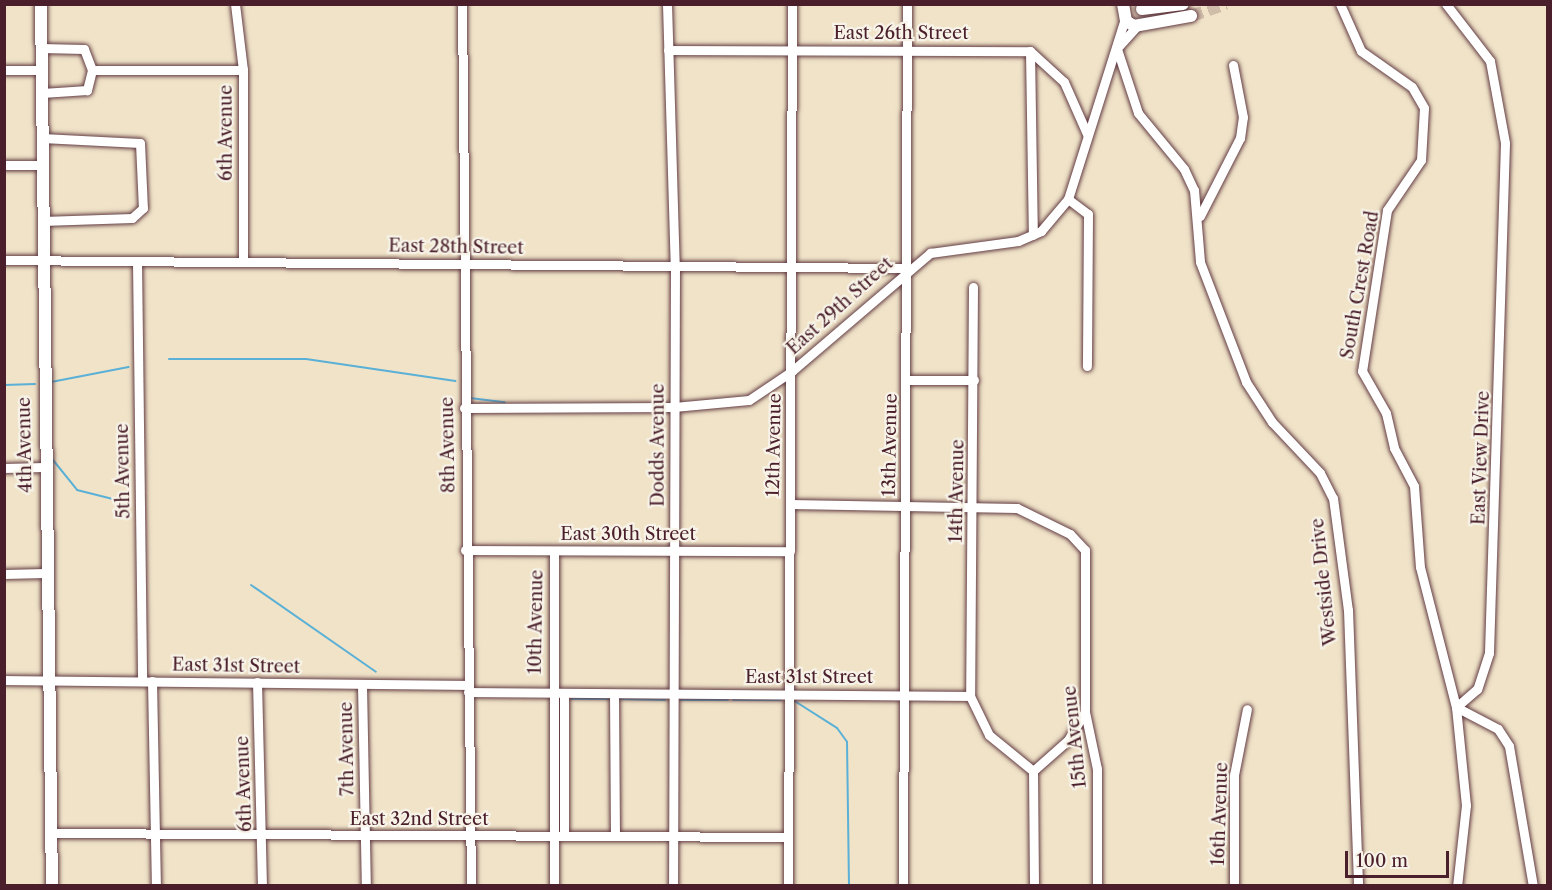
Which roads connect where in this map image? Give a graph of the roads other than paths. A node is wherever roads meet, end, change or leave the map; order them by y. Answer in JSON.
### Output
{"nodes":[{"id":1,"x":41,"y":4,"type":"edge"},
{"id":2,"x":236,"y":4,"type":"edge"},
{"id":3,"x":462,"y":4,"type":"edge"},
{"id":4,"x":667,"y":4,"type":"edge"},
{"id":5,"x":792,"y":4,"type":"edge"},
{"id":6,"x":907,"y":4,"type":"edge"},
{"id":7,"x":1183,"y":4,"type":"tunnel mouth"},
{"id":8,"x":1340,"y":4,"type":"edge"},
{"id":9,"x":1446,"y":4,"type":"edge"},
{"id":10,"x":1124,"y":12,"type":"edge"},
{"id":11,"x":1144,"y":12,"type":"edge"},
{"id":12,"x":1191,"y":16,"type":"tunnel mouth"},
{"id":13,"x":41,"y":48,"type":"junction"},
{"id":14,"x":907,"y":49,"type":"junction"},
{"id":15,"x":1117,"y":49,"type":"junction"},
{"id":16,"x":668,"y":50,"type":"junction"},
{"id":17,"x":792,"y":50,"type":"junction"},
{"id":18,"x":1030,"y":51,"type":"junction"},
{"id":19,"x":1233,"y":65,"type":"dead end"},
{"id":20,"x":4,"y":70,"type":"edge"},
{"id":21,"x":42,"y":70,"type":"junction"},
{"id":22,"x":92,"y":70,"type":"junction"},
{"id":23,"x":243,"y":70,"type":"junction"},
{"id":24,"x":42,"y":93,"type":"junction"},
{"id":25,"x":1087,"y":134,"type":"junction"},
{"id":26,"x":42,"y":138,"type":"junction"},
{"id":27,"x":4,"y":165,"type":"edge"},
{"id":28,"x":42,"y":165,"type":"junction"},
{"id":29,"x":1068,"y":199,"type":"junction"},
{"id":30,"x":1200,"y":216,"type":"junction"},
{"id":31,"x":42,"y":221,"type":"junction"},
{"id":32,"x":1033,"y":236,"type":"junction"},
{"id":33,"x":4,"y":260,"type":"edge"},
{"id":34,"x":42,"y":260,"type":"junction"},
{"id":35,"x":137,"y":261,"type":"junction"},
{"id":36,"x":243,"y":262,"type":"junction"},
{"id":37,"x":462,"y":264,"type":"junction"},
{"id":38,"x":675,"y":266,"type":"junction"},
{"id":39,"x":791,"y":267,"type":"junction"},
{"id":40,"x":908,"y":268,"type":"junction"},
{"id":41,"x":974,"y":287,"type":"dead end"},
{"id":42,"x":1087,"y":366,"type":"dead end"},
{"id":43,"x":792,"y":370,"type":"junction"},
{"id":44,"x":908,"y":380,"type":"junction"},
{"id":45,"x":974,"y":380,"type":"junction"},
{"id":46,"x":674,"y":407,"type":"junction"},
{"id":47,"x":464,"y":408,"type":"junction"},
{"id":48,"x":44,"y":467,"type":"junction"},
{"id":49,"x":4,"y":468,"type":"edge"},
{"id":50,"x":790,"y":504,"type":"junction"},
{"id":51,"x":906,"y":504,"type":"junction"},
{"id":52,"x":973,"y":504,"type":"junction"},
{"id":53,"x":465,"y":550,"type":"junction"},
{"id":54,"x":674,"y":550,"type":"junction"},
{"id":55,"x":554,"y":551,"type":"junction"},
{"id":56,"x":790,"y":551,"type":"junction"},
{"id":57,"x":45,"y":573,"type":"junction"},
{"id":58,"x":4,"y":574,"type":"edge"},
{"id":59,"x":4,"y":680,"type":"edge"},
{"id":60,"x":47,"y":680,"type":"junction"},
{"id":61,"x":147,"y":681,"type":"junction"},
{"id":62,"x":258,"y":682,"type":"junction"},
{"id":63,"x":362,"y":685,"type":"junction"},
{"id":64,"x":468,"y":689,"type":"junction"},
{"id":65,"x":673,"y":693,"type":"junction"},
{"id":66,"x":552,"y":694,"type":"junction"},
{"id":67,"x":564,"y":694,"type":"junction"},
{"id":68,"x":614,"y":694,"type":"junction"},
{"id":69,"x":789,"y":694,"type":"junction"},
{"id":70,"x":904,"y":694,"type":"junction"},
{"id":71,"x":970,"y":696,"type":"junction"},
{"id":72,"x":1456,"y":707,"type":"junction"},
{"id":73,"x":1247,"y":709,"type":"dead end"},
{"id":74,"x":1085,"y":712,"type":"junction"},
{"id":75,"x":1033,"y":771,"type":"junction"},
{"id":76,"x":52,"y":833,"type":"junction"},
{"id":77,"x":156,"y":833,"type":"junction"},
{"id":78,"x":262,"y":834,"type":"junction"},
{"id":79,"x":365,"y":836,"type":"junction"},
{"id":80,"x":470,"y":836,"type":"junction"},
{"id":81,"x":559,"y":836,"type":"junction"},
{"id":82,"x":615,"y":836,"type":"junction"},
{"id":83,"x":673,"y":837,"type":"junction"},
{"id":84,"x":787,"y":837,"type":"junction"},
{"id":85,"x":51,"y":885,"type":"edge"},
{"id":86,"x":156,"y":885,"type":"edge"},
{"id":87,"x":262,"y":885,"type":"edge"},
{"id":88,"x":366,"y":885,"type":"edge"},
{"id":89,"x":471,"y":885,"type":"edge"},
{"id":90,"x":554,"y":885,"type":"edge"},
{"id":91,"x":673,"y":885,"type":"edge"},
{"id":92,"x":788,"y":885,"type":"edge"},
{"id":93,"x":903,"y":885,"type":"edge"},
{"id":94,"x":1034,"y":885,"type":"edge"},
{"id":95,"x":1097,"y":885,"type":"edge"},
{"id":96,"x":1234,"y":885,"type":"edge"},
{"id":97,"x":1358,"y":885,"type":"edge"},
{"id":98,"x":1457,"y":885,"type":"edge"},
{"id":99,"x":1533,"y":885,"type":"edge"}],
"edges":[{"from":1,"to":13,"type":"main road","name":"4th Avenue"},
{"from":2,"to":23,"type":"street","name":"6th Avenue"},
{"from":3,"to":37,"type":"street","name":"8th Avenue"},
{"from":4,"to":16,"type":"street","name":"Dodds Avenue"},
{"from":5,"to":17,"type":"street","name":"12th Avenue"},
{"from":6,"to":14,"type":"street","name":"13th Avenue"},
{"from":7,"to":11,"type":"main road"},
{"from":8,"to":72,"type":"street","name":"South Crest Road"},
{"from":9,"to":72,"type":"street","name":"East View Drive"},
{"from":10,"to":11,"type":"main road"},
{"from":10,"to":15,"type":"street"},
{"from":11,"to":12,"type":"main road"},
{"from":11,"to":15,"type":"street"},
{"from":13,"to":21,"type":"main road","name":"4th Avenue"},
{"from":13,"to":22,"type":"street"},
{"from":14,"to":17,"type":"street","name":"East 26th Street"},
{"from":14,"to":18,"type":"street","name":"East 26th Street"},
{"from":14,"to":40,"type":"street","name":"13th Avenue"},
{"from":15,"to":25,"type":"street"},
{"from":15,"to":30,"type":"street","name":"Westside Drive"},
{"from":16,"to":17,"type":"street","name":"East 26th Street"},
{"from":16,"to":38,"type":"street","name":"Dodds Avenue"},
{"from":17,"to":39,"type":"street","name":"12th Avenue"},
{"from":18,"to":25,"type":"street"},
{"from":18,"to":32,"type":"street"},
{"from":19,"to":30,"type":"street"},
{"from":20,"to":21,"type":"street"},
{"from":21,"to":24,"type":"main road","name":"4th Avenue"},
{"from":22,"to":23,"type":"street"},
{"from":22,"to":24,"type":"street"},
{"from":23,"to":36,"type":"street","name":"6th Avenue"},
{"from":24,"to":26,"type":"main road","name":"4th Avenue"},
{"from":25,"to":29,"type":"street"},
{"from":26,"to":28,"type":"main road","name":"4th Avenue"},
{"from":26,"to":31,"type":"street"},
{"from":27,"to":28,"type":"street"},
{"from":28,"to":31,"type":"main road","name":"4th Avenue"},
{"from":29,"to":32,"type":"street"},
{"from":29,"to":42,"type":"street"},
{"from":30,"to":97,"type":"street","name":"Westside Drive"},
{"from":31,"to":34,"type":"main road","name":"4th Avenue"},
{"from":32,"to":40,"type":"street","name":"East 29th Street"},
{"from":33,"to":34,"type":"street","name":"East 28th Street"},
{"from":34,"to":35,"type":"street","name":"East 28th Street"},
{"from":34,"to":48,"type":"main road","name":"4th Avenue"},
{"from":35,"to":36,"type":"street","name":"East 28th Street"},
{"from":35,"to":61,"type":"street","name":"5th Avenue"},
{"from":36,"to":37,"type":"street","name":"East 28th Street"},
{"from":37,"to":38,"type":"street","name":"East 28th Street"},
{"from":37,"to":47,"type":"street","name":"8th Avenue"},
{"from":38,"to":39,"type":"street","name":"East 28th Street"},
{"from":38,"to":46,"type":"street","name":"Dodds Avenue"},
{"from":39,"to":40,"type":"street","name":"East 28th Street"},
{"from":39,"to":43,"type":"street","name":"12th Avenue"},
{"from":40,"to":43,"type":"street","name":"East 29th Street"},
{"from":40,"to":44,"type":"street","name":"13th Avenue"},
{"from":41,"to":45,"type":"street","name":"14th Avenue"},
{"from":43,"to":46,"type":"street","name":"East 29th Street"},
{"from":43,"to":50,"type":"street","name":"12th Avenue"},
{"from":44,"to":45,"type":"street"},
{"from":44,"to":51,"type":"street","name":"13th Avenue"},
{"from":45,"to":52,"type":"street","name":"14th Avenue"},
{"from":46,"to":47,"type":"street","name":"East 29th Street"},
{"from":46,"to":54,"type":"street","name":"Dodds Avenue"},
{"from":47,"to":53,"type":"street","name":"8th Avenue"},
{"from":48,"to":49,"type":"street"},
{"from":48,"to":57,"type":"main road","name":"4th Avenue"},
{"from":50,"to":51,"type":"street"},
{"from":50,"to":56,"type":"street","name":"12th Avenue"},
{"from":51,"to":52,"type":"street"},
{"from":51,"to":70,"type":"street","name":"13th Avenue"},
{"from":52,"to":71,"type":"street","name":"14th Avenue"},
{"from":52,"to":74,"type":"street","name":"15th Avenue"},
{"from":53,"to":55,"type":"street","name":"East 30th Street"},
{"from":53,"to":64,"type":"street","name":"8th Avenue"},
{"from":54,"to":55,"type":"street","name":"East 30th Street"},
{"from":54,"to":56,"type":"street","name":"East 30th Street"},
{"from":54,"to":65,"type":"street","name":"Dodds Avenue"},
{"from":55,"to":66,"type":"street","name":"10th Avenue"},
{"from":56,"to":69,"type":"street","name":"12th Avenue"},
{"from":57,"to":58,"type":"street"},
{"from":57,"to":60,"type":"main road","name":"4th Avenue"},
{"from":59,"to":60,"type":"street","name":"East 31st Street"},
{"from":60,"to":61,"type":"street","name":"East 31st Street"},
{"from":60,"to":76,"type":"main road","name":"4th Avenue"},
{"from":61,"to":62,"type":"street","name":"East 31st Street"},
{"from":61,"to":77,"type":"street","name":"5th Avenue"},
{"from":62,"to":63,"type":"street","name":"East 31st Street"},
{"from":62,"to":78,"type":"street","name":"6th Avenue"},
{"from":63,"to":64,"type":"street","name":"East 31st Street"},
{"from":63,"to":79,"type":"street","name":"7th Avenue"},
{"from":64,"to":66,"type":"street","name":"East 31st Street"},
{"from":64,"to":80,"type":"street","name":"8th Avenue"},
{"from":65,"to":68,"type":"street","name":"East 31st Street"},
{"from":65,"to":69,"type":"street","name":"East 31st Street"},
{"from":65,"to":83,"type":"street","name":"Dodds Avenue"},
{"from":66,"to":67,"type":"street","name":"East 31st Street"},
{"from":66,"to":81,"type":"street","name":"10th Avenue"},
{"from":67,"to":68,"type":"street","name":"East 31st Street"},
{"from":67,"to":81,"type":"street","name":"10th Avenue"},
{"from":68,"to":82,"type":"street"},
{"from":69,"to":70,"type":"street","name":"East 31st Street"},
{"from":69,"to":84,"type":"street","name":"12th Avenue"},
{"from":70,"to":71,"type":"street","name":"East 31st Street"},
{"from":70,"to":93,"type":"street","name":"13th Avenue"},
{"from":71,"to":75,"type":"street"},
{"from":72,"to":98,"type":"street","name":"South Crest Road"},
{"from":72,"to":99,"type":"street"},
{"from":73,"to":96,"type":"street","name":"16th Avenue"},
{"from":74,"to":75,"type":"street"},
{"from":74,"to":95,"type":"street","name":"15th Avenue"},
{"from":75,"to":94,"type":"street"},
{"from":76,"to":77,"type":"street","name":"East 32nd Street"},
{"from":76,"to":85,"type":"main road","name":"4th Avenue"},
{"from":77,"to":78,"type":"street","name":"East 32nd Street"},
{"from":77,"to":86,"type":"street","name":"5th Avenue"},
{"from":78,"to":79,"type":"street","name":"East 32nd Street"},
{"from":78,"to":87,"type":"street","name":"6th Avenue"},
{"from":79,"to":80,"type":"street","name":"East 32nd Street"},
{"from":79,"to":88,"type":"street","name":"7th Avenue"},
{"from":80,"to":81,"type":"street","name":"East 32nd Street"},
{"from":80,"to":89,"type":"street","name":"8th Avenue"},
{"from":81,"to":82,"type":"street","name":"East 32nd Street"},
{"from":81,"to":90,"type":"street","name":"10th Avenue"},
{"from":82,"to":83,"type":"street","name":"East 32nd Street"},
{"from":83,"to":84,"type":"street","name":"East 32nd Street"},
{"from":83,"to":91,"type":"street","name":"Dodds Avenue"},
{"from":84,"to":92,"type":"street","name":"12th Avenue"}]}
